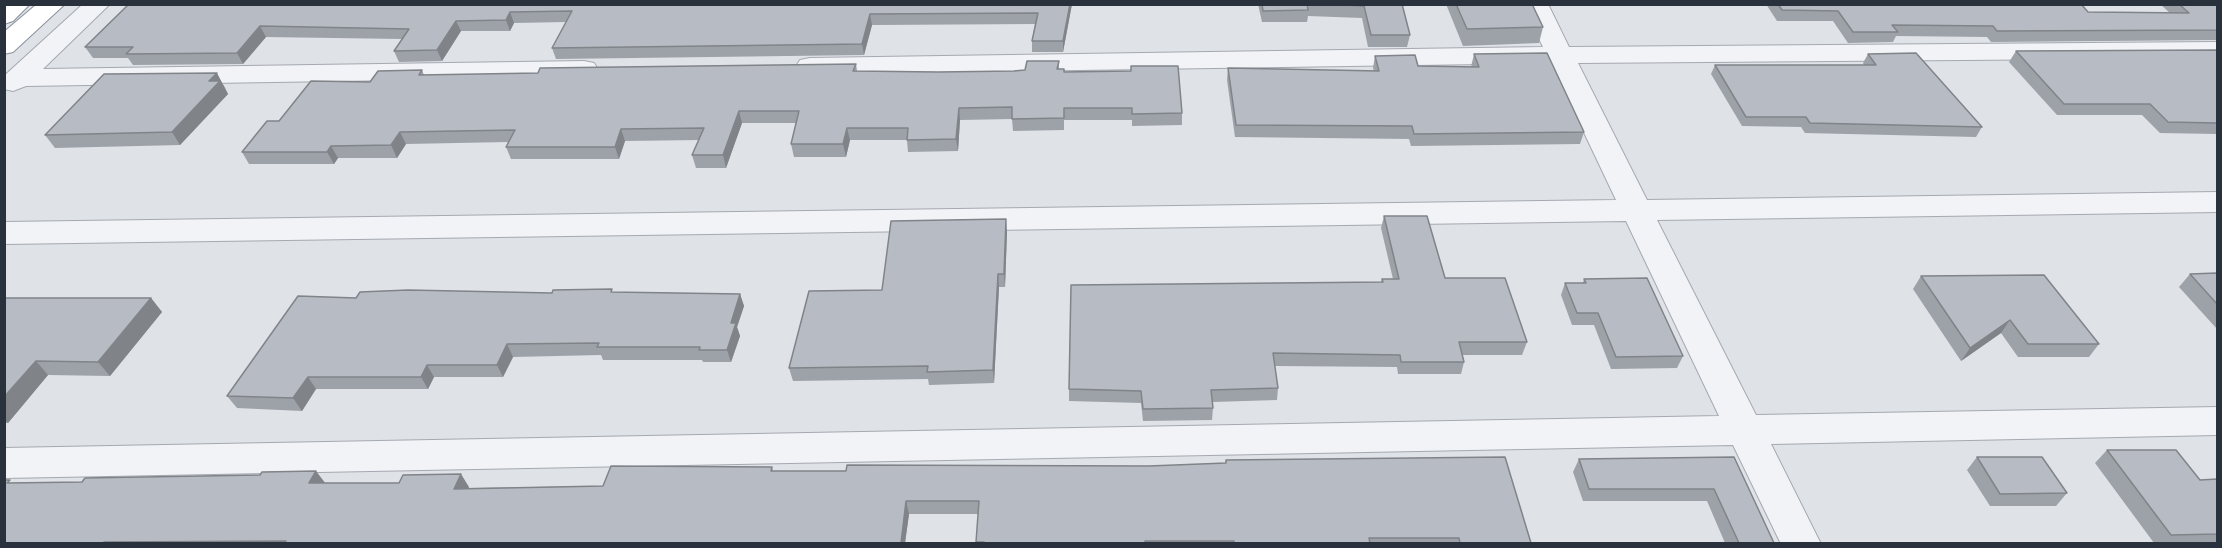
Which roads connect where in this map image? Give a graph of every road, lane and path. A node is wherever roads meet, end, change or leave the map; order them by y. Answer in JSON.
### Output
{"nodes":[{"id":1,"x":18,"y":4,"type":"edge"},
{"id":2,"x":53,"y":4,"type":"edge"},
{"id":3,"x":98,"y":4,"type":"edge"},
{"id":4,"x":1535,"y":4,"type":"edge"},
{"id":5,"x":4,"y":16,"type":"edge"},
{"id":6,"x":4,"y":46,"type":"edge"},
{"id":7,"x":2217,"y":50,"type":"edge"},
{"id":8,"x":1560,"y":55,"type":"junction"},
{"id":9,"x":783,"y":66,"type":"edge"},
{"id":10,"x":604,"y":69,"type":"edge"},
{"id":11,"x":12,"y":84,"type":"edge"},
{"id":12,"x":2217,"y":202,"type":"edge"},
{"id":13,"x":1635,"y":209,"type":"junction"},
{"id":14,"x":4,"y":233,"type":"edge"},
{"id":15,"x":2217,"y":422,"type":"edge"},
{"id":16,"x":1743,"y":430,"type":"junction"},
{"id":17,"x":4,"y":463,"type":"edge"},
{"id":18,"x":1801,"y":543,"type":"edge"}],
"edges":[{"from":1,"to":5,"type":"highway"},
{"from":2,"to":6,"type":"highway"},
{"from":3,"to":11,"type":"street"},
{"from":4,"to":8,"type":"street"},
{"from":7,"to":8,"type":"street"},
{"from":8,"to":9,"type":"street"},
{"from":8,"to":13,"type":"street"},
{"from":10,"to":11,"type":"street"},
{"from":12,"to":13,"type":"street"},
{"from":13,"to":14,"type":"street"},
{"from":13,"to":16,"type":"street"},
{"from":15,"to":16,"type":"street"},
{"from":16,"to":17,"type":"street"},
{"from":16,"to":18,"type":"street"}]}
